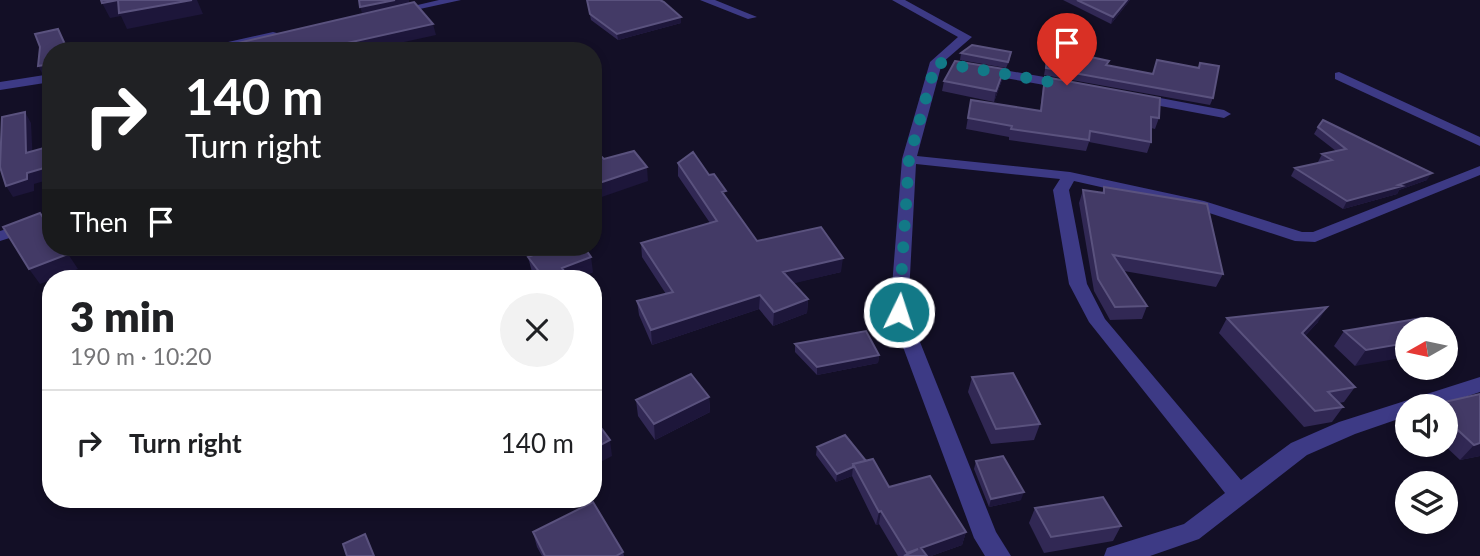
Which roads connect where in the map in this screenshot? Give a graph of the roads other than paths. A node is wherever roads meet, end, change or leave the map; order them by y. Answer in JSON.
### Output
{"nodes":[{"id":1,"x":456,"y":0,"type":"edge"},
{"id":2,"x":705,"y":0,"type":"edge"},
{"id":3,"x":897,"y":0,"type":"edge"},
{"id":4,"x":389,"y":13,"type":"edge"},
{"id":5,"x":752,"y":17,"type":"dead end"},
{"id":6,"x":282,"y":34,"type":"edge"},
{"id":7,"x":240,"y":42,"type":"edge"},
{"id":8,"x":949,"y":64,"type":"junction"},
{"id":9,"x":1339,"y":76,"type":"dead end"},
{"id":10,"x":42,"y":79,"type":"edge"},
{"id":11,"x":0,"y":86,"type":"edge"},
{"id":12,"x":1087,"y":89,"type":"edge"},
{"id":13,"x":1128,"y":96,"type":"edge"},
{"id":14,"x":1224,"y":114,"type":"dead end"},
{"id":15,"x":1480,"y":142,"type":"edge"},
{"id":16,"x":909,"y":159,"type":"junction"},
{"id":17,"x":1480,"y":170,"type":"edge"},
{"id":18,"x":1070,"y":176,"type":"junction"},
{"id":19,"x":42,"y":223,"type":"edge"},
{"id":20,"x":0,"y":236,"type":"edge"},
{"id":21,"x":1480,"y":384,"type":"edge"},
{"id":22,"x":1450,"y":394,"type":"edge"},
{"id":23,"x":1395,"y":412,"type":"edge"},
{"id":24,"x":1239,"y":494,"type":"junction"},
{"id":25,"x":999,"y":556,"type":"edge"},
{"id":26,"x":1116,"y":556,"type":"edge"}],
"edges":[{"from":1,"to":4,"type":"street"},
{"from":2,"to":5,"type":"street"},
{"from":3,"to":8,"type":"street"},
{"from":6,"to":7,"type":"street"},
{"from":8,"to":12,"type":"street"},
{"from":8,"to":16,"type":"street"},
{"from":9,"to":15,"type":"street"},
{"from":10,"to":11,"type":"street"},
{"from":13,"to":14,"type":"street"},
{"from":16,"to":18,"type":"street"},
{"from":16,"to":25,"type":"street"},
{"from":17,"to":18,"type":"street"},
{"from":18,"to":24,"type":"street"},
{"from":19,"to":20,"type":"street"},
{"from":21,"to":22,"type":"street"},
{"from":23,"to":24,"type":"street"},
{"from":24,"to":26,"type":"street"}]}
